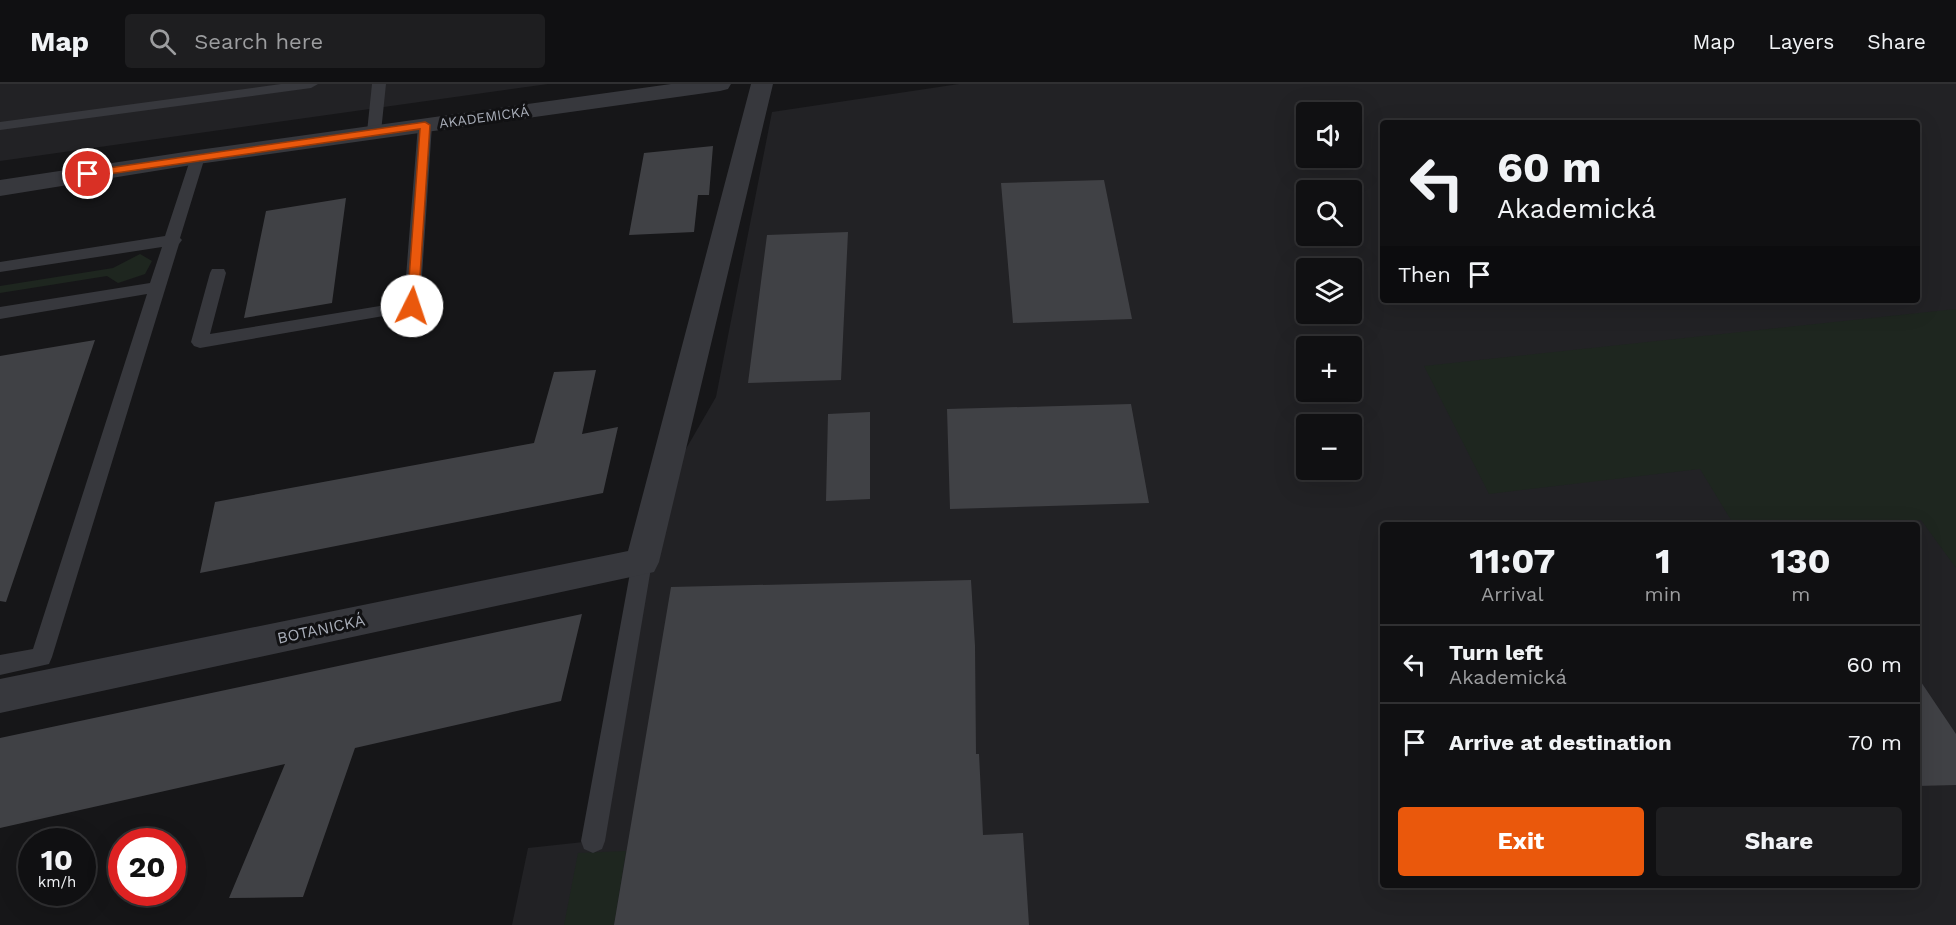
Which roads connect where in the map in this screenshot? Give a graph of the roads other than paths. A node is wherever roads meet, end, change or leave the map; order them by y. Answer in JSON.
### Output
{"nodes":[{"id":1,"x":311,"y":84,"type":"edge"},
{"id":2,"x":379,"y":84,"type":"edge"},
{"id":3,"x":720,"y":84,"type":"edge"},
{"id":4,"x":762,"y":84,"type":"edge"},
{"id":5,"x":425,"y":125,"type":"junction"},
{"id":6,"x":0,"y":126,"type":"edge"},
{"id":7,"x":374,"y":132,"type":"junction"},
{"id":8,"x":198,"y":157,"type":"junction"},
{"id":9,"x":0,"y":188,"type":"edge"},
{"id":10,"x":174,"y":240,"type":"junction"},
{"id":11,"x":0,"y":267,"type":"edge"},
{"id":12,"x":218,"y":273,"type":"dead end"},
{"id":13,"x":159,"y":287,"type":"junction"},
{"id":14,"x":0,"y":313,"type":"edge"},
{"id":15,"x":642,"y":562,"type":"junction"},
{"id":16,"x":0,"y":665,"type":"edge"},
{"id":17,"x":0,"y":696,"type":"edge"},
{"id":18,"x":593,"y":842,"type":"dead end"}],
"edges":[{"from":1,"to":6,"type":"lane"},
{"from":2,"to":7,"type":"lane"},
{"from":3,"to":5,"type":"street","name":"AKADEMICKÁ"},
{"from":4,"to":15,"type":"street"},
{"from":5,"to":7,"type":"street","name":"AKADEMICKÁ"},
{"from":5,"to":12,"type":"lane"},
{"from":7,"to":8,"type":"street","name":"AKADEMICKÁ"},
{"from":8,"to":9,"type":"street","name":"AKADEMICKÁ"},
{"from":8,"to":10,"type":"lane"},
{"from":10,"to":11,"type":"lane"},
{"from":10,"to":13,"type":"lane"},
{"from":13,"to":14,"type":"lane"},
{"from":13,"to":16,"type":"lane"},
{"from":15,"to":17,"type":"street","name":"BOTANICKÁ"},
{"from":15,"to":18,"type":"lane"}]}
